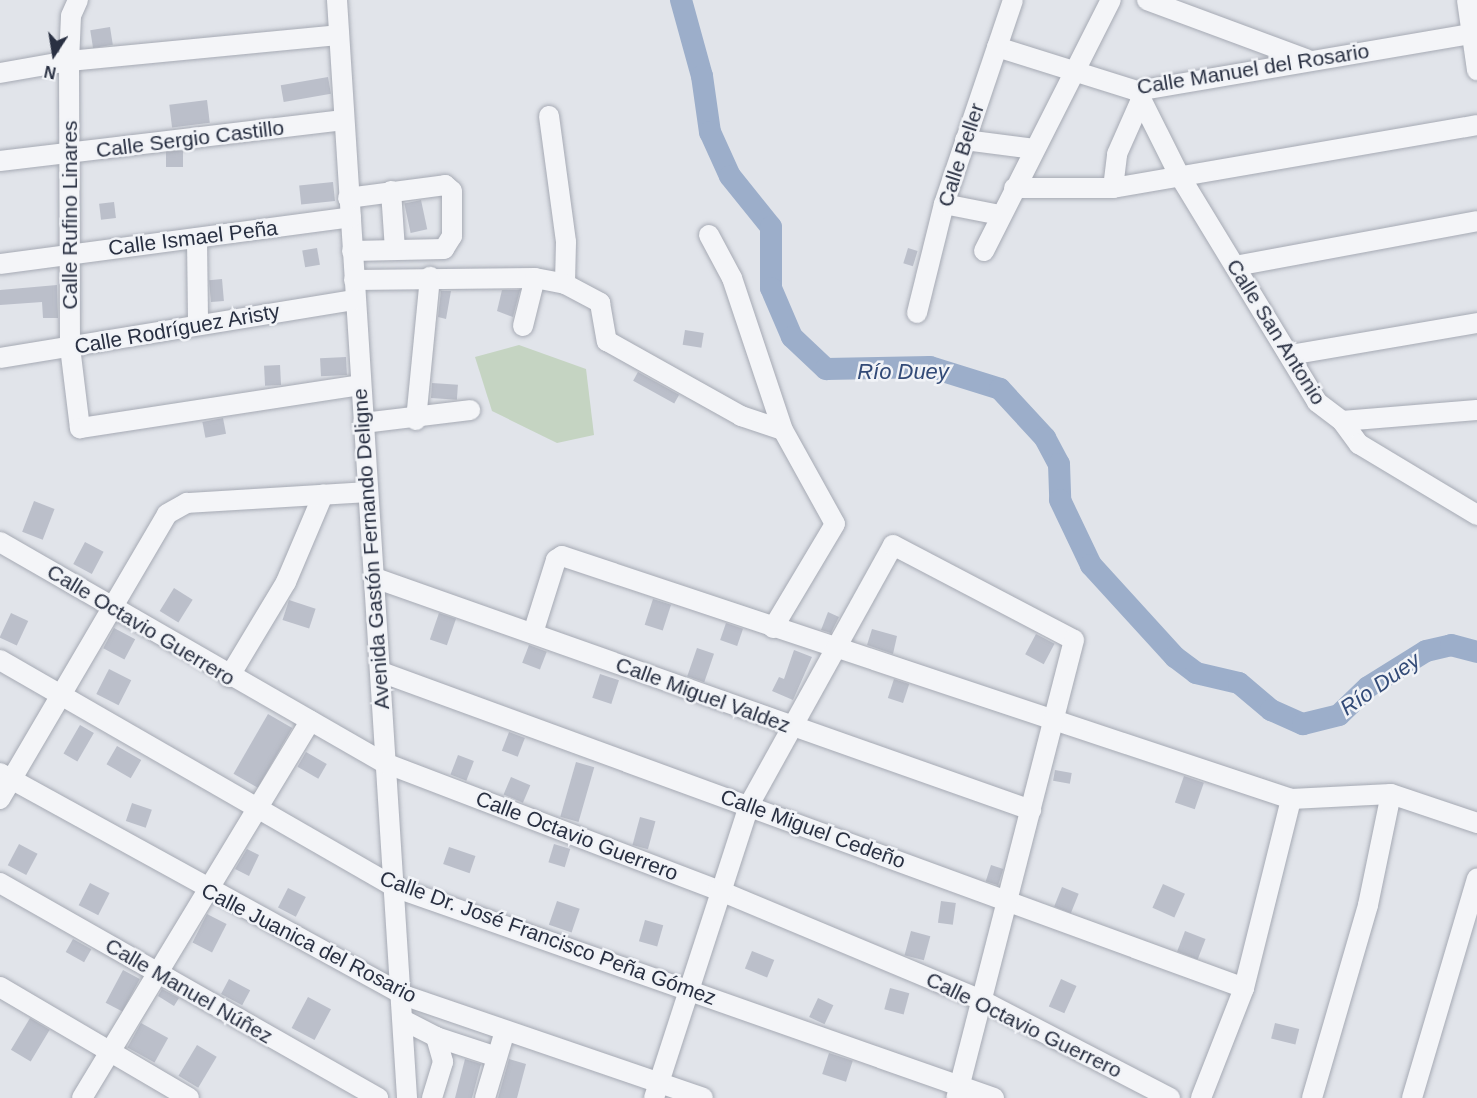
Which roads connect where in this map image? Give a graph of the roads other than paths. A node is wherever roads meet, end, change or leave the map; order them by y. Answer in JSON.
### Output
{"nodes":[{"id":1,"x":78,"y":0,"type":"edge"},
{"id":2,"x":337,"y":0,"type":"edge"},
{"id":3,"x":1013,"y":0,"type":"edge"},
{"id":4,"x":1111,"y":0,"type":"edge"},
{"id":5,"x":1147,"y":0,"type":"edge"},
{"id":6,"x":1467,"y":0,"type":"edge"},
{"id":7,"x":1475,"y":34,"type":"edge"},
{"id":8,"x":338,"y":35,"type":"junction"},
{"id":9,"x":997,"y":47,"type":"junction"},
{"id":10,"x":1312,"y":60,"type":"junction"},
{"id":11,"x":69,"y":61,"type":"junction"},
{"id":12,"x":1477,"y":70,"type":"edge"},
{"id":13,"x":1073,"y":72,"type":"junction"},
{"id":14,"x":0,"y":73,"type":"edge"},
{"id":15,"x":1138,"y":96,"type":"junction"},
{"id":16,"x":549,"y":116,"type":"dead end"},
{"id":17,"x":344,"y":120,"type":"junction"},
{"id":18,"x":1477,"y":125,"type":"edge"},
{"id":19,"x":965,"y":140,"type":"junction"},
{"id":20,"x":1034,"y":149,"type":"junction"},
{"id":21,"x":71,"y":154,"type":"junction"},
{"id":22,"x":0,"y":161,"type":"edge"},
{"id":23,"x":1178,"y":174,"type":"junction"},
{"id":24,"x":1014,"y":188,"type":"junction"},
{"id":25,"x":1113,"y":188,"type":"junction"},
{"id":26,"x":391,"y":191,"type":"junction"},
{"id":27,"x":944,"y":204,"type":"junction"},
{"id":28,"x":350,"y":208,"type":"junction"},
{"id":29,"x":1000,"y":215,"type":"junction"},
{"id":30,"x":1477,"y":221,"type":"edge"},
{"id":31,"x":709,"y":235,"type":"dead end"},
{"id":32,"x":197,"y":238,"type":"junction"},
{"id":33,"x":396,"y":249,"type":"junction"},
{"id":34,"x":351,"y":251,"type":"junction"},
{"id":35,"x":984,"y":251,"type":"dead end"},
{"id":36,"x":72,"y":254,"type":"junction"},
{"id":37,"x":0,"y":264,"type":"edge"},
{"id":38,"x":1235,"y":266,"type":"junction"},
{"id":39,"x":430,"y":277,"type":"junction"},
{"id":40,"x":535,"y":278,"type":"junction"},
{"id":41,"x":354,"y":280,"type":"junction"},
{"id":42,"x":565,"y":284,"type":"junction"},
{"id":43,"x":355,"y":300,"type":"junction"},
{"id":44,"x":918,"y":313,"type":"dead end"},
{"id":45,"x":1477,"y":323,"type":"edge"},
{"id":46,"x":198,"y":324,"type":"junction"},
{"id":47,"x":523,"y":326,"type":"dead end"},
{"id":48,"x":70,"y":347,"type":"junction"},
{"id":49,"x":1290,"y":355,"type":"junction"},
{"id":50,"x":0,"y":358,"type":"edge"},
{"id":51,"x":360,"y":385,"type":"junction"},
{"id":52,"x":470,"y":410,"type":"dead end"},
{"id":53,"x":1477,"y":410,"type":"edge"},
{"id":54,"x":416,"y":420,"type":"junction"},
{"id":55,"x":1342,"y":421,"type":"junction"},
{"id":56,"x":363,"y":423,"type":"junction"},
{"id":57,"x":783,"y":429,"type":"junction"},
{"id":58,"x":367,"y":492,"type":"junction"},
{"id":59,"x":323,"y":495,"type":"junction"},
{"id":60,"x":1477,"y":515,"type":"edge"},
{"id":61,"x":0,"y":542,"type":"edge"},
{"id":62,"x":375,"y":578,"type":"junction"},
{"id":63,"x":112,"y":607,"type":"junction"},
{"id":64,"x":773,"y":627,"type":"junction"},
{"id":65,"x":533,"y":633,"type":"junction"},
{"id":66,"x":834,"y":647,"type":"junction"},
{"id":67,"x":0,"y":660,"type":"edge"},
{"id":68,"x":381,"y":672,"type":"junction"},
{"id":69,"x":229,"y":677,"type":"junction"},
{"id":70,"x":60,"y":694,"type":"junction"},
{"id":71,"x":1057,"y":718,"type":"junction"},
{"id":72,"x":310,"y":721,"type":"junction"},
{"id":73,"x":790,"y":728,"type":"junction"},
{"id":74,"x":385,"y":763,"type":"junction"},
{"id":75,"x":5,"y":777,"type":"edge"},
{"id":76,"x":1391,"y":794,"type":"junction"},
{"id":77,"x":0,"y":799,"type":"edge"},
{"id":78,"x":1292,"y":799,"type":"junction"},
{"id":79,"x":749,"y":805,"type":"junction"},
{"id":80,"x":254,"y":810,"type":"junction"},
{"id":81,"x":1030,"y":810,"type":"junction"},
{"id":82,"x":1477,"y":823,"type":"edge"},
{"id":83,"x":1477,"y":878,"type":"edge"},
{"id":84,"x":0,"y":883,"type":"edge"},
{"id":85,"x":394,"y":887,"type":"junction"},
{"id":86,"x":203,"y":890,"type":"junction"},
{"id":87,"x":718,"y":890,"type":"junction"},
{"id":88,"x":1010,"y":900,"type":"junction"},
{"id":89,"x":155,"y":971,"type":"junction"},
{"id":90,"x":0,"y":987,"type":"edge"},
{"id":91,"x":1244,"y":988,"type":"junction"},
{"id":92,"x":688,"y":989,"type":"junction"},
{"id":93,"x":403,"y":995,"type":"junction"},
{"id":94,"x":981,"y":1000,"type":"junction"},
{"id":95,"x":405,"y":1021,"type":"junction"},
{"id":96,"x":505,"y":1031,"type":"junction"},
{"id":97,"x":436,"y":1037,"type":"junction"},
{"id":98,"x":112,"y":1049,"type":"junction"},
{"id":99,"x":497,"y":1057,"type":"junction"},
{"id":100,"x":656,"y":1091,"type":"edge"},
{"id":101,"x":958,"y":1091,"type":"edge"},
{"id":102,"x":82,"y":1098,"type":"edge"},
{"id":103,"x":189,"y":1098,"type":"edge"},
{"id":104,"x":378,"y":1098,"type":"edge"},
{"id":105,"x":407,"y":1098,"type":"edge"},
{"id":106,"x":432,"y":1098,"type":"edge"},
{"id":107,"x":485,"y":1098,"type":"edge"},
{"id":108,"x":703,"y":1098,"type":"edge"},
{"id":109,"x":994,"y":1098,"type":"edge"},
{"id":110,"x":1170,"y":1098,"type":"edge"},
{"id":111,"x":1201,"y":1098,"type":"edge"},
{"id":112,"x":1312,"y":1098,"type":"edge"},
{"id":113,"x":1412,"y":1098,"type":"edge"}],
"edges":[{"from":1,"to":11,"type":"street","name":"Calle Rufino Linares"},
{"from":2,"to":8,"type":"street","name":"Avenida Gastón Fernando Deligne"},
{"from":3,"to":9,"type":"street","name":"Calle Beller"},
{"from":4,"to":13,"type":"street"},
{"from":5,"to":10,"type":"street"},
{"from":6,"to":7,"type":"street"},
{"from":7,"to":10,"type":"street","name":"Calle Manuel del Rosario"},
{"from":7,"to":12,"type":"street"},
{"from":8,"to":11,"type":"street"},
{"from":8,"to":17,"type":"street","name":"Avenida Gastón Fernando Deligne"},
{"from":9,"to":13,"type":"street","name":"Calle Manuel del Rosario"},
{"from":9,"to":19,"type":"street","name":"Calle Beller"},
{"from":10,"to":15,"type":"street","name":"Calle Manuel del Rosario"},
{"from":11,"to":14,"type":"street"},
{"from":11,"to":21,"type":"street","name":"Calle Rufino Linares"},
{"from":13,"to":15,"type":"street","name":"Calle Manuel del Rosario"},
{"from":13,"to":20,"type":"street"},
{"from":15,"to":23,"type":"street","name":"Calle San Antonio"},
{"from":15,"to":25,"type":"street"},
{"from":16,"to":42,"type":"street"},
{"from":17,"to":21,"type":"street","name":"Calle Sergio Castillo"},
{"from":17,"to":28,"type":"street","name":"Avenida Gastón Fernando Deligne"},
{"from":18,"to":23,"type":"street"},
{"from":19,"to":20,"type":"street"},
{"from":19,"to":27,"type":"street","name":"Calle Beller"},
{"from":20,"to":24,"type":"street"},
{"from":21,"to":22,"type":"street","name":"Calle Sergio Castillo"},
{"from":21,"to":36,"type":"street","name":"Calle Rufino Linares"},
{"from":23,"to":25,"type":"street"},
{"from":23,"to":38,"type":"street","name":"Calle San Antonio"},
{"from":24,"to":25,"type":"street"},
{"from":24,"to":29,"type":"street"},
{"from":26,"to":28,"type":"street","name":"Calle Ismael Peña"},
{"from":26,"to":33,"type":"street"},
{"from":26,"to":33,"type":"street","name":"Calle Ismael Peña"},
{"from":27,"to":29,"type":"street"},
{"from":27,"to":44,"type":"street","name":"Calle Beller"},
{"from":28,"to":32,"type":"street","name":"Calle Ismael Peña"},
{"from":28,"to":34,"type":"street","name":"Avenida Gastón Fernando Deligne"},
{"from":29,"to":35,"type":"street"},
{"from":30,"to":38,"type":"street"},
{"from":31,"to":57,"type":"street"},
{"from":32,"to":36,"type":"street","name":"Calle Ismael Peña"},
{"from":32,"to":46,"type":"street"},
{"from":33,"to":34,"type":"street"},
{"from":34,"to":41,"type":"street","name":"Avenida Gastón Fernando Deligne"},
{"from":36,"to":37,"type":"street","name":"Calle Ismael Peña"},
{"from":36,"to":48,"type":"street","name":"Calle Rufino Linares"},
{"from":38,"to":49,"type":"street","name":"Calle San Antonio"},
{"from":39,"to":40,"type":"street"},
{"from":39,"to":41,"type":"street"},
{"from":39,"to":54,"type":"street"},
{"from":40,"to":42,"type":"street"},
{"from":40,"to":47,"type":"street"},
{"from":41,"to":43,"type":"street","name":"Avenida Gastón Fernando Deligne"},
{"from":42,"to":57,"type":"street"},
{"from":43,"to":46,"type":"street","name":"Calle Rodríguez Aristy"},
{"from":43,"to":51,"type":"street","name":"Avenida Gastón Fernando Deligne"},
{"from":45,"to":49,"type":"street"},
{"from":46,"to":48,"type":"street","name":"Calle Rodríguez Aristy"},
{"from":48,"to":50,"type":"street","name":"Calle Rodríguez Aristy"},
{"from":48,"to":51,"type":"street","name":"Calle Rufino Linares"},
{"from":49,"to":55,"type":"street","name":"Calle San Antonio"},
{"from":51,"to":56,"type":"street","name":"Avenida Gastón Fernando Deligne"},
{"from":52,"to":54,"type":"street"},
{"from":53,"to":55,"type":"street"},
{"from":54,"to":56,"type":"street"},
{"from":55,"to":60,"type":"street","name":"Calle San Antonio"},
{"from":56,"to":58,"type":"street","name":"Avenida Gastón Fernando Deligne"},
{"from":57,"to":64,"type":"street"},
{"from":58,"to":59,"type":"street"},
{"from":58,"to":62,"type":"street","name":"Avenida Gastón Fernando Deligne"},
{"from":59,"to":63,"type":"street"},
{"from":59,"to":69,"type":"street"},
{"from":61,"to":63,"type":"street","name":"Calle Octavio Guerrero"},
{"from":62,"to":65,"type":"street","name":"Calle Miguel Valdez"},
{"from":62,"to":68,"type":"street","name":"Avenida Gastón Fernando Deligne"},
{"from":63,"to":69,"type":"street","name":"Calle Octavio Guerrero"},
{"from":63,"to":70,"type":"street"},
{"from":64,"to":65,"type":"street"},
{"from":64,"to":66,"type":"street"},
{"from":65,"to":73,"type":"street","name":"Calle Miguel Valdez"},
{"from":66,"to":71,"type":"street"},
{"from":66,"to":71,"type":"street"},
{"from":66,"to":73,"type":"street"},
{"from":67,"to":70,"type":"street","name":"Calle Dr. José Francisco Peña Gómez"},
{"from":68,"to":74,"type":"street","name":"Avenida Gastón Fernando Deligne"},
{"from":68,"to":79,"type":"street","name":"Calle Miguel Cedeño"},
{"from":69,"to":72,"type":"street","name":"Calle Octavio Guerrero"},
{"from":70,"to":75,"type":"street"},
{"from":70,"to":80,"type":"street","name":"Calle Dr. José Francisco Peña Gómez"},
{"from":71,"to":78,"type":"street"},
{"from":71,"to":81,"type":"street"},
{"from":72,"to":74,"type":"street","name":"Calle Octavio Guerrero"},
{"from":72,"to":80,"type":"street"},
{"from":73,"to":79,"type":"street"},
{"from":73,"to":81,"type":"street","name":"Calle Miguel Valdez"},
{"from":74,"to":85,"type":"street","name":"Avenida Gastón Fernando Deligne"},
{"from":74,"to":87,"type":"street","name":"Calle Octavio Guerrero"},
{"from":75,"to":77,"type":"street"},
{"from":75,"to":86,"type":"street","name":"Calle Juanica del Rosario"},
{"from":76,"to":78,"type":"street"},
{"from":76,"to":82,"type":"street"},
{"from":76,"to":112,"type":"street"},
{"from":78,"to":91,"type":"street"},
{"from":79,"to":87,"type":"street"},
{"from":79,"to":88,"type":"street","name":"Calle Miguel Cedeño"},
{"from":80,"to":85,"type":"street","name":"Calle Dr. José Francisco Peña Gómez"},
{"from":80,"to":86,"type":"street"},
{"from":81,"to":88,"type":"street"},
{"from":83,"to":113,"type":"street"},
{"from":84,"to":89,"type":"street","name":"Calle Manuel Núñez"},
{"from":85,"to":92,"type":"street","name":"Calle Dr. José Francisco Peña Gómez"},
{"from":85,"to":93,"type":"street","name":"Avenida Gastón Fernando Deligne"},
{"from":86,"to":89,"type":"street"},
{"from":86,"to":93,"type":"street","name":"Calle Juanica del Rosario"},
{"from":87,"to":92,"type":"street"},
{"from":87,"to":94,"type":"street","name":"Calle Octavio Guerrero"},
{"from":88,"to":91,"type":"street","name":"Calle Miguel Cedeño"},
{"from":88,"to":94,"type":"street"},
{"from":89,"to":98,"type":"street"},
{"from":89,"to":104,"type":"street","name":"Calle Manuel Núñez"},
{"from":90,"to":98,"type":"street"},
{"from":91,"to":111,"type":"street"},
{"from":92,"to":100,"type":"street"},
{"from":92,"to":101,"type":"street","name":"Calle Dr. José Francisco Peña Gómez"},
{"from":93,"to":95,"type":"street","name":"Avenida Gastón Fernando Deligne"},
{"from":93,"to":96,"type":"street","name":"Calle Juanica del Rosario"},
{"from":94,"to":101,"type":"street"},
{"from":94,"to":110,"type":"street","name":"Calle Octavio Guerrero"},
{"from":95,"to":97,"type":"street"},
{"from":95,"to":105,"type":"street","name":"Avenida Gastón Fernando Deligne"},
{"from":96,"to":99,"type":"street"},
{"from":96,"to":100,"type":"street","name":"Calle Juanica del Rosario"},
{"from":97,"to":99,"type":"street"},
{"from":97,"to":106,"type":"street"},
{"from":98,"to":102,"type":"street"},
{"from":98,"to":103,"type":"street"},
{"from":99,"to":107,"type":"street"},
{"from":100,"to":108,"type":"street","name":"Calle Juanica del Rosario"},
{"from":101,"to":109,"type":"street","name":"Calle Dr. José Francisco Peña Gómez"}]}
